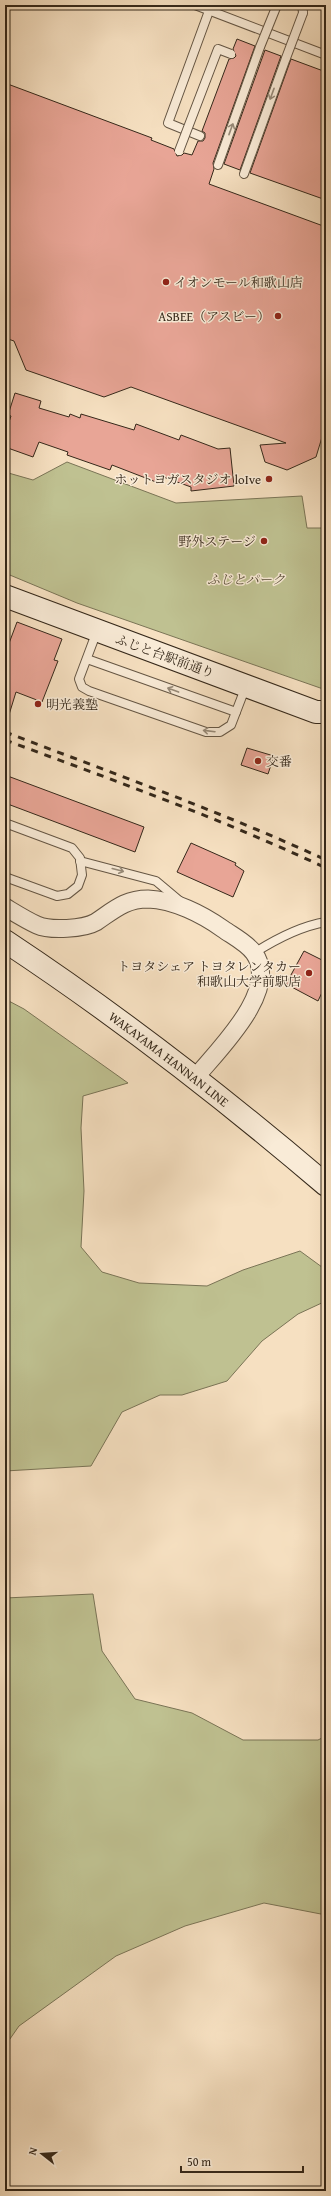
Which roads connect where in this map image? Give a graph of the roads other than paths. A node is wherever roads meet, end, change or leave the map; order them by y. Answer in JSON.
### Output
{"nodes":[{"id":1,"x":194,"y":5,"type":"edge"},
{"id":2,"x":277,"y":5,"type":"edge"},
{"id":3,"x":303,"y":9,"type":"edge"},
{"id":4,"x":209,"y":10,"type":"junction"},
{"id":5,"x":231,"y":54,"type":"dead end"},
{"id":6,"x":326,"y":55,"type":"edge"},
{"id":7,"x":200,"y":136,"type":"dead end"},
{"id":8,"x":179,"y":151,"type":"dead end"},
{"id":9,"x":218,"y":165,"type":"dead end"},
{"id":10,"x":244,"y":174,"type":"dead end"},
{"id":11,"x":5,"y":596,"type":"edge"},
{"id":12,"x":98,"y":631,"type":"junction"},
{"id":13,"x":87,"y":659,"type":"junction"},
{"id":14,"x":246,"y":685,"type":"junction"},
{"id":15,"x":236,"y":712,"type":"junction"},
{"id":16,"x":326,"y":712,"type":"edge"},
{"id":17,"x":5,"y":823,"type":"edge"},
{"id":18,"x":80,"y":861,"type":"junction"},
{"id":19,"x":5,"y":877,"type":"edge"},
{"id":20,"x":5,"y":907,"type":"edge"},
{"id":21,"x":195,"y":913,"type":"junction"},
{"id":22,"x":326,"y":922,"type":"edge"},
{"id":23,"x":5,"y":941,"type":"edge"},
{"id":24,"x":254,"y":953,"type":"junction"},
{"id":25,"x":194,"y":1078,"type":"junction"},
{"id":26,"x":326,"y":1185,"type":"edge"}],
"edges":[{"from":1,"to":4,"type":"lane"},
{"from":9,"to":2,"type":"lane","one_way":true,"bridge":true},
{"from":3,"to":10,"type":"lane","one_way":true,"bridge":true},
{"from":4,"to":6,"type":"lane"},
{"from":4,"to":7,"type":"lane"},
{"from":5,"to":8,"type":"lane","bridge":true},
{"from":11,"to":12,"type":"main road","name":"ふじと台駅前通り"},
{"from":12,"to":13,"type":"lane"},
{"from":12,"to":14,"type":"main road","name":"ふじと台駅前通り"},
{"from":15,"to":13,"type":"lane","one_way":true},
{"from":15,"to":13,"type":"lane","one_way":true},
{"from":14,"to":15,"type":"lane"},
{"from":14,"to":16,"type":"main road","name":"ふじと台駅前通り"},
{"from":17,"to":18,"type":"lane"},
{"from":18,"to":19,"type":"lane"},
{"from":18,"to":21,"type":"lane","one_way":true},
{"from":20,"to":21,"type":"street"},
{"from":21,"to":24,"type":"street"},
{"from":22,"to":24,"type":"lane"},
{"from":23,"to":25,"type":"main road","name":"WAKAYAMA HANNAN LINE"},
{"from":24,"to":25,"type":"street"},
{"from":25,"to":26,"type":"main road","name":"WAKAYAMA HANNAN LINE"}]}
